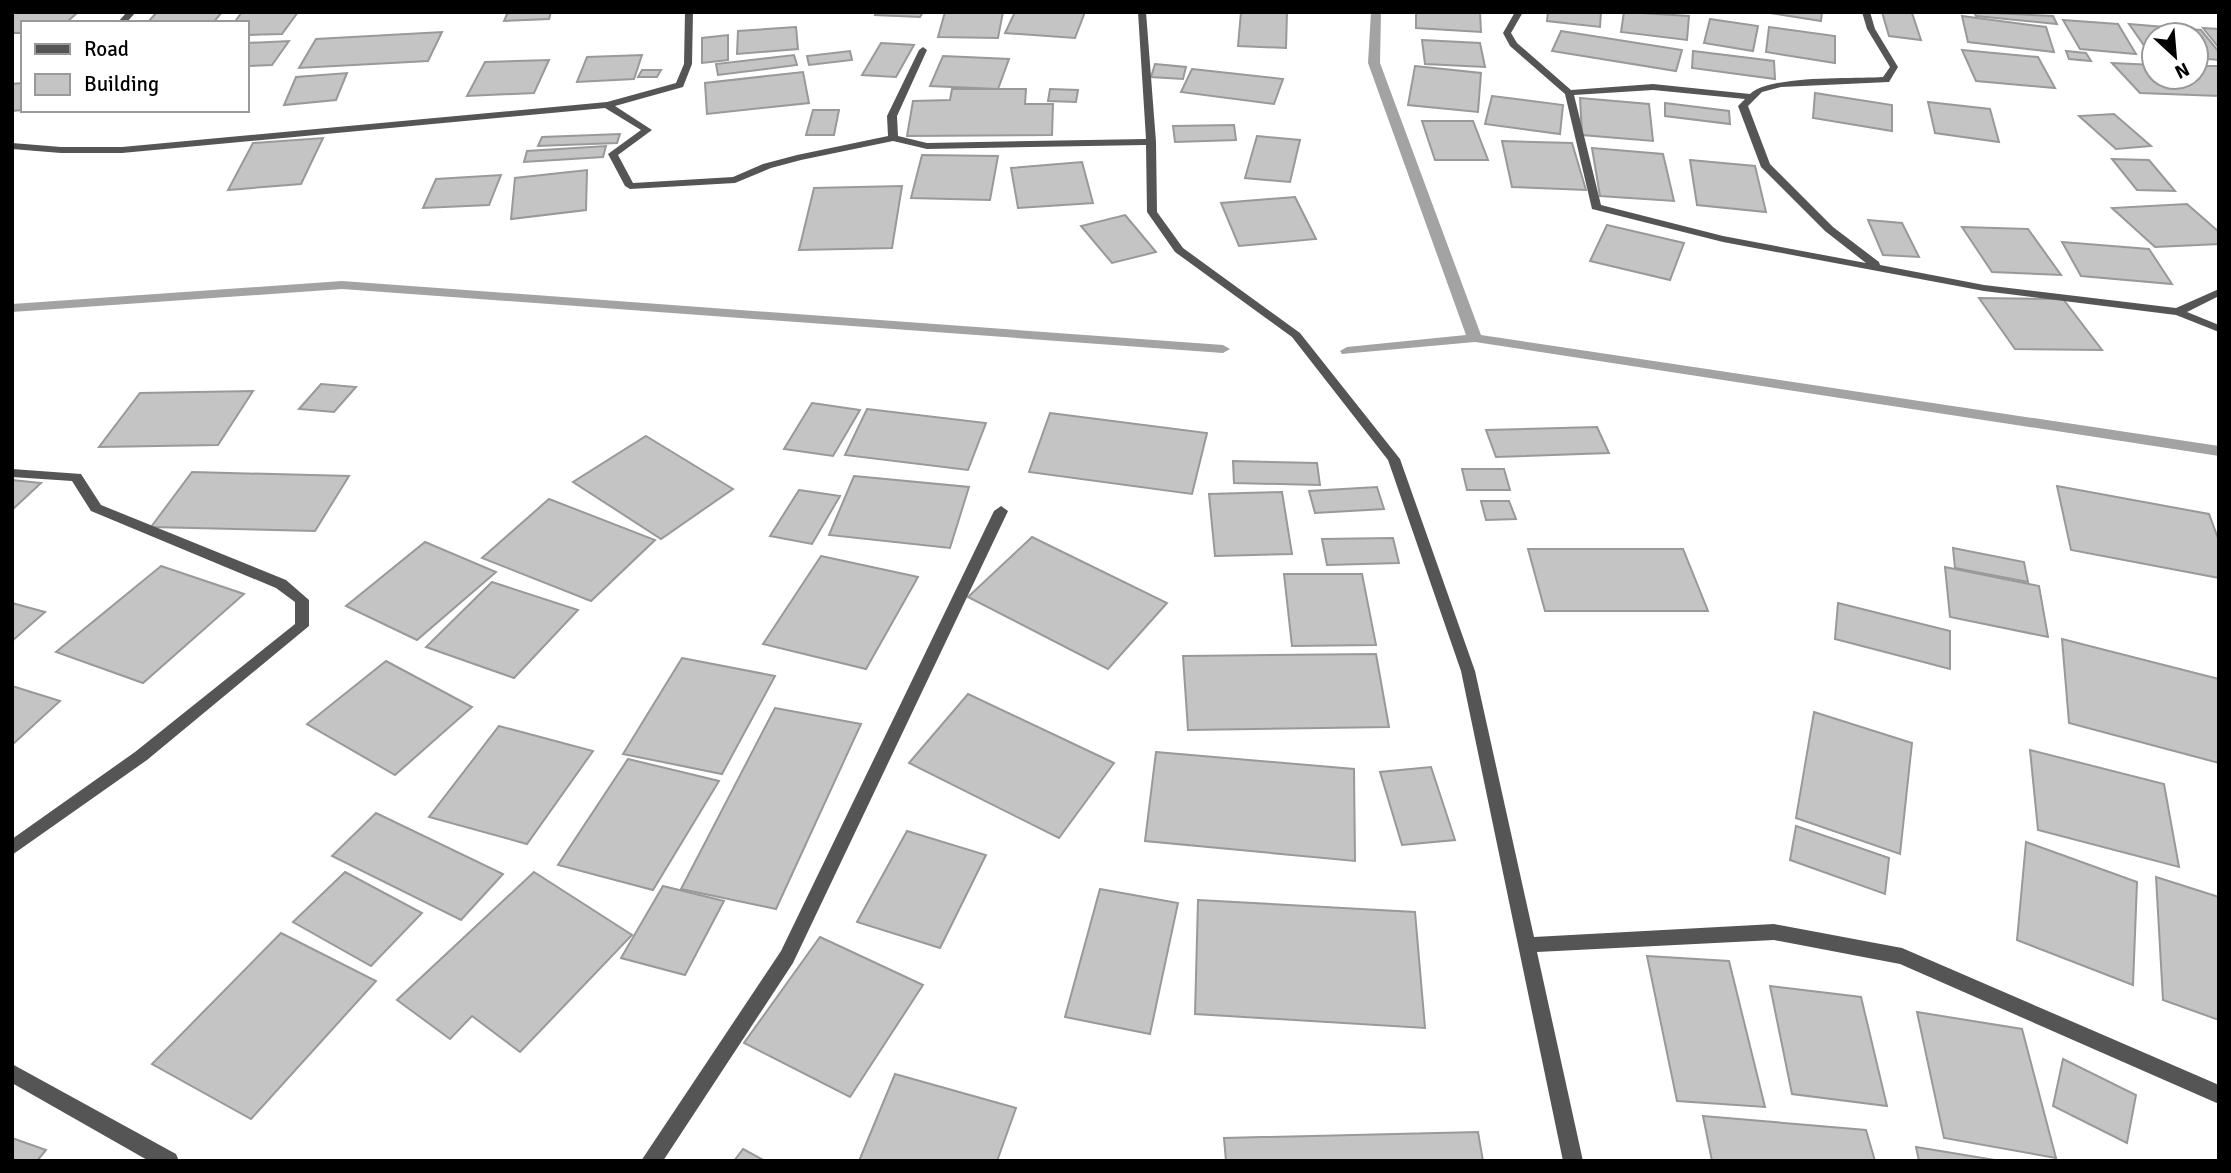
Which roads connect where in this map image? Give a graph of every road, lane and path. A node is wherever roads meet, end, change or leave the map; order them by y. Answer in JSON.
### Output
{"nodes":[{"id":1,"x":689,"y":12,"type":"edge"},
{"id":2,"x":1142,"y":12,"type":"edge"},
{"id":3,"x":1519,"y":12,"type":"edge"},
{"id":4,"x":1866,"y":12,"type":"edge"},
{"id":5,"x":923,"y":50,"type":"dead end"},
{"id":6,"x":1569,"y":93,"type":"junction"},
{"id":7,"x":1753,"y":97,"type":"junction"},
{"id":8,"x":607,"y":105,"type":"junction"},
{"id":9,"x":893,"y":138,"type":"junction"},
{"id":10,"x":1151,"y":142,"type":"junction"},
{"id":11,"x":12,"y":146,"type":"edge"},
{"id":12,"x":1879,"y":267,"type":"junction"},
{"id":13,"x":2219,"y":292,"type":"edge"},
{"id":14,"x":2178,"y":312,"type":"junction"},
{"id":15,"x":2219,"y":329,"type":"edge"},
{"id":16,"x":12,"y":473,"type":"edge"},
{"id":17,"x":1001,"y":511,"type":"dead end"},
{"id":18,"x":12,"y":848,"type":"edge"},
{"id":19,"x":1525,"y":945,"type":"junction"},
{"id":20,"x":12,"y":1073,"type":"edge"},
{"id":21,"x":2219,"y":1095,"type":"edge"},
{"id":22,"x":169,"y":1161,"type":"edge"},
{"id":23,"x":651,"y":1161,"type":"edge"},
{"id":24,"x":1573,"y":1161,"type":"edge"}],
"edges":[{"from":1,"to":8,"type":"street"},
{"from":2,"to":10,"type":"street"},
{"from":3,"to":6,"type":"street"},
{"from":4,"to":7,"type":"street"},
{"from":5,"to":9,"type":"street"},
{"from":6,"to":7,"type":"street"},
{"from":6,"to":12,"type":"street"},
{"from":7,"to":12,"type":"street"},
{"from":8,"to":9,"type":"street"},
{"from":8,"to":11,"type":"street"},
{"from":9,"to":10,"type":"street"},
{"from":10,"to":19,"type":"street"},
{"from":12,"to":14,"type":"street"},
{"from":13,"to":14,"type":"street"},
{"from":14,"to":15,"type":"street"},
{"from":16,"to":18,"type":"street"},
{"from":17,"to":23,"type":"street"},
{"from":19,"to":21,"type":"street"},
{"from":19,"to":24,"type":"street"},
{"from":20,"to":22,"type":"street"}]}
